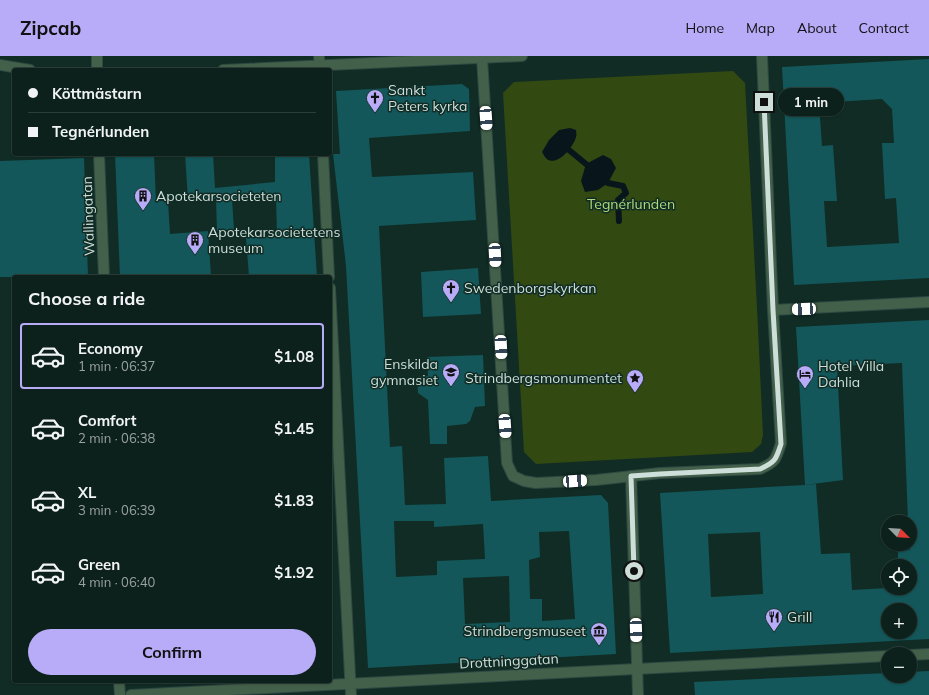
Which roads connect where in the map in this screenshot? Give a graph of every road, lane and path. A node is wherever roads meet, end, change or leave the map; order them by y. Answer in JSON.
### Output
{"nodes":[{"id":1,"x":97,"y":56,"type":"edge"},
{"id":2,"x":522,"y":56,"type":"edge"},
{"id":3,"x":762,"y":56,"type":"edge"},
{"id":4,"x":482,"y":58,"type":"junction"},
{"id":5,"x":319,"y":64,"type":"edge"},
{"id":6,"x":0,"y":65,"type":"edge"},
{"id":7,"x":18,"y":68,"type":"edge"},
{"id":8,"x":97,"y":68,"type":"edge"},
{"id":9,"x":255,"y":68,"type":"edge"},
{"id":10,"x":99,"y":156,"type":"edge"},
{"id":11,"x":323,"y":156,"type":"edge"},
{"id":12,"x":104,"y":275,"type":"edge"},
{"id":13,"x":330,"y":275,"type":"edge"},
{"id":14,"x":929,"y":302,"type":"edge"},
{"id":15,"x":773,"y":310,"type":"junction"},
{"id":16,"x":332,"y":327,"type":"edge"},
{"id":17,"x":631,"y":476,"type":"junction"},
{"id":18,"x":929,"y":654,"type":"edge"},
{"id":19,"x":917,"y":655,"type":"edge"},
{"id":20,"x":881,"y":656,"type":"edge"},
{"id":21,"x":637,"y":669,"type":"junction"},
{"id":22,"x":119,"y":683,"type":"edge"},
{"id":23,"x":351,"y":684,"type":"junction"},
{"id":24,"x":638,"y":694,"type":"edge"},
{"id":25,"x":120,"y":695,"type":"edge"},
{"id":26,"x":131,"y":695,"type":"edge"},
{"id":27,"x":139,"y":695,"type":"edge"},
{"id":28,"x":351,"y":695,"type":"edge"}],
"edges":[{"from":1,"to":8,"type":"street"},
{"from":2,"to":4,"type":"street"},
{"from":3,"to":15,"type":"street"},
{"from":4,"to":5,"type":"street"},
{"from":4,"to":17,"type":"street"},
{"from":5,"to":9,"type":"street"},
{"from":6,"to":7,"type":"street"},
{"from":10,"to":12,"type":"street","name":"Wallingatan"},
{"from":11,"to":13,"type":"street"},
{"from":14,"to":15,"type":"street"},
{"from":15,"to":17,"type":"street"},
{"from":16,"to":23,"type":"street"},
{"from":17,"to":21,"type":"street"},
{"from":18,"to":19,"type":"street"},
{"from":20,"to":21,"type":"street","name":"Drottninggatan"},
{"from":21,"to":23,"type":"street","name":"Drottninggatan"},
{"from":21,"to":24,"type":"street"},
{"from":22,"to":25,"type":"street"},
{"from":23,"to":27,"type":"street","name":"Drottninggatan"},
{"from":23,"to":28,"type":"street"},
{"from":26,"to":27,"type":"street","name":"Drottninggatan"}]}
